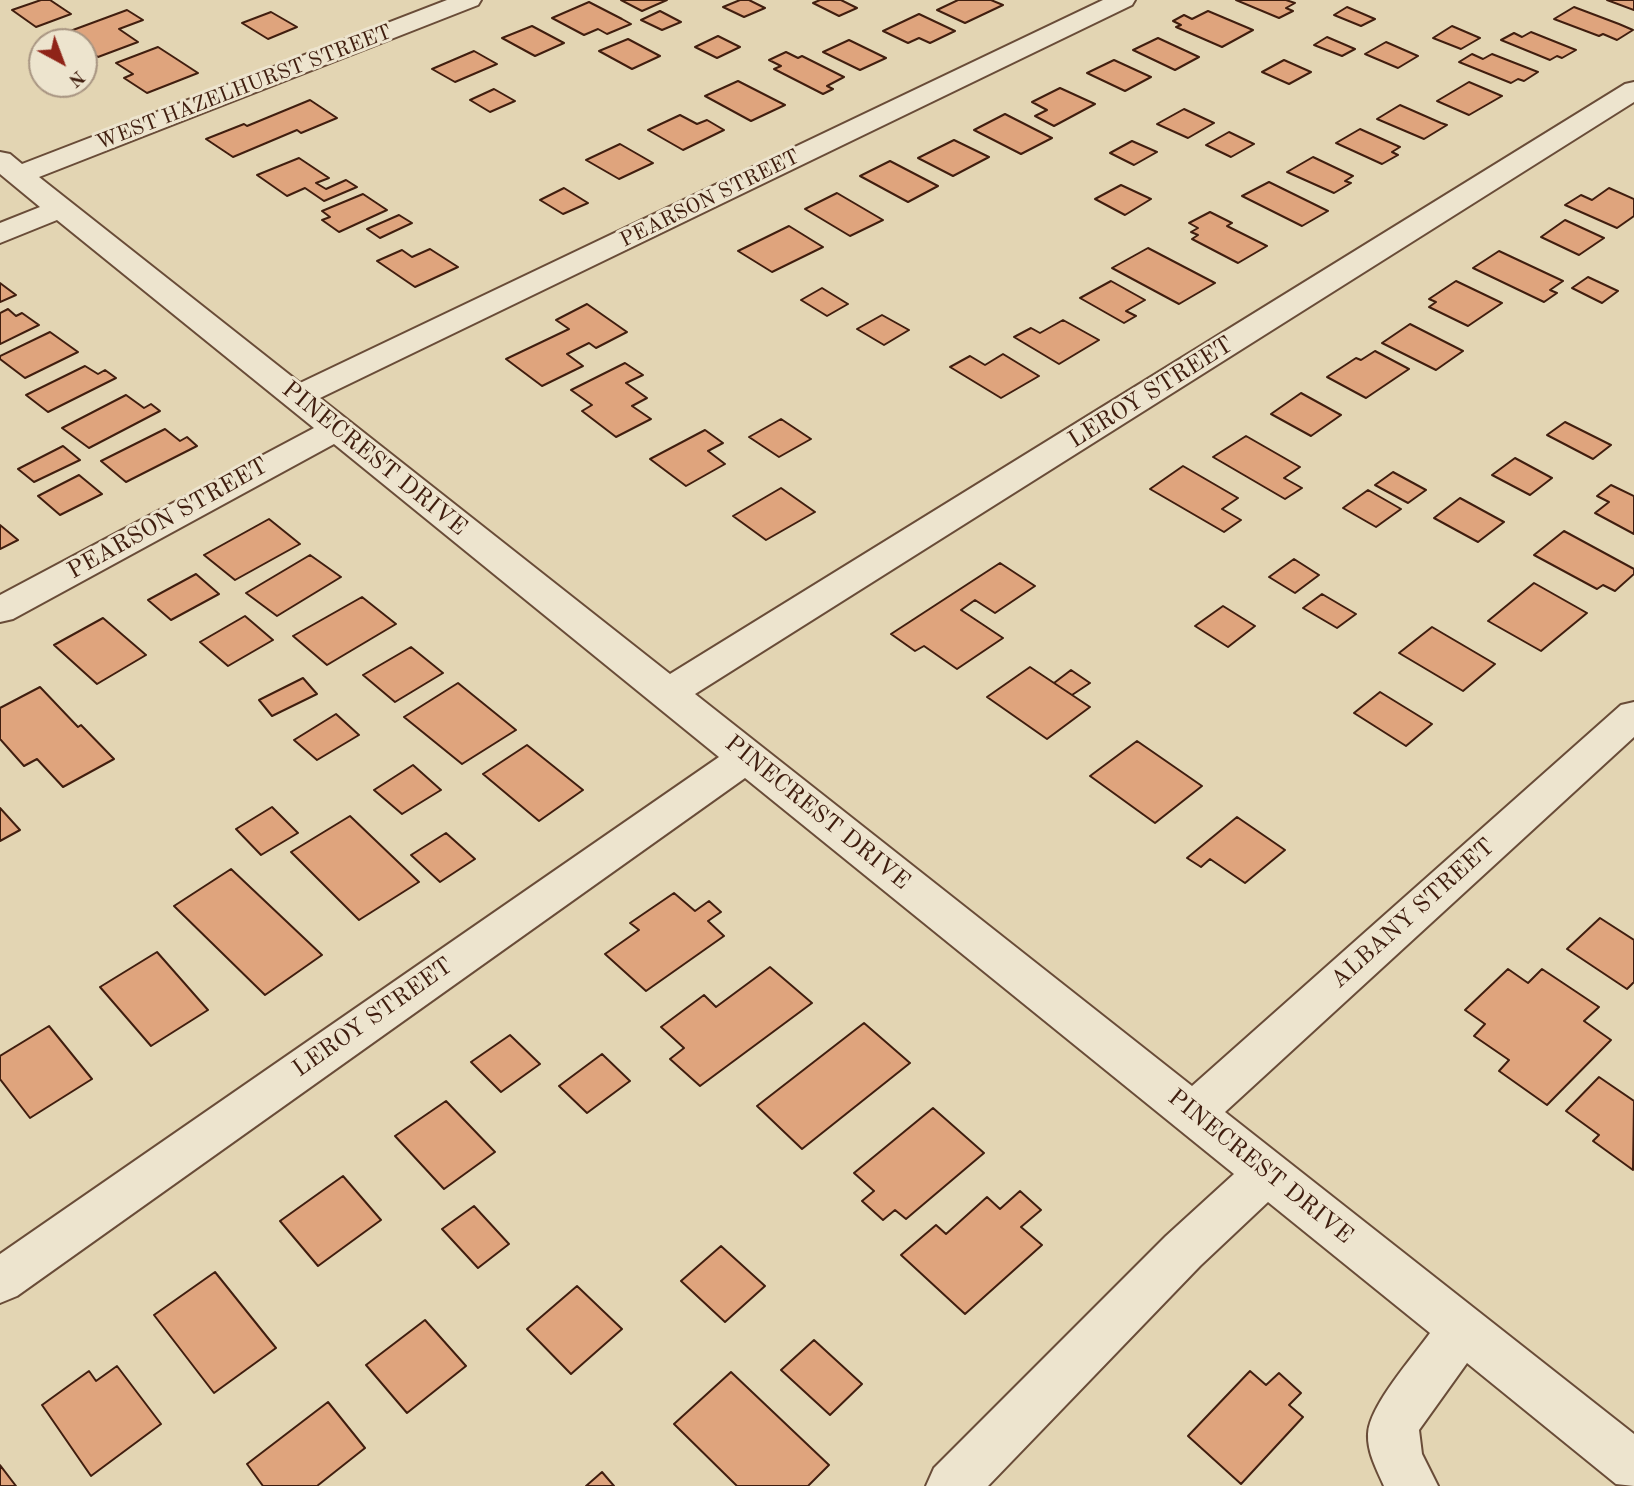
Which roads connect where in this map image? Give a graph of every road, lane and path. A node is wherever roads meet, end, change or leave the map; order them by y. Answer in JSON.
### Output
{"nodes":[{"id":1,"x":469,"y":0,"type":"edge"},
{"id":2,"x":1123,"y":0,"type":"edge"},
{"id":3,"x":1634,"y":90,"type":"edge"},
{"id":4,"x":9,"y":168,"type":"edge"},
{"id":5,"x":60,"y":209,"type":"junction"},
{"id":6,"x":0,"y":234,"type":"edge"},
{"id":7,"x":297,"y":397,"type":"junction"},
{"id":8,"x":337,"y":429,"type":"junction"},
{"id":9,"x":0,"y":610,"type":"edge"},
{"id":10,"x":667,"y":694,"type":"junction"},
{"id":11,"x":1634,"y":715,"type":"edge"},
{"id":12,"x":747,"y":757,"type":"junction"},
{"id":13,"x":1193,"y":1113,"type":"junction"},
{"id":14,"x":1268,"y":1173,"type":"junction"},
{"id":15,"x":0,"y":1280,"type":"edge"},
{"id":16,"x":1462,"y":1328,"type":"junction"},
{"id":17,"x":1634,"y":1466,"type":"edge"},
{"id":18,"x":952,"y":1486,"type":"edge"},
{"id":19,"x":1412,"y":1486,"type":"edge"}],
"edges":[{"from":1,"to":4,"type":"street","name":"WEST HAZELHURST STREET"},
{"from":2,"to":7,"type":"street","name":"PEARSON STREET"},
{"from":3,"to":10,"type":"street","name":"LEROY STREET"},
{"from":4,"to":5,"type":"street","name":"PINECREST DRIVE"},
{"from":5,"to":6,"type":"street"},
{"from":5,"to":7,"type":"street","name":"PINECREST DRIVE"},
{"from":7,"to":8,"type":"street","name":"PINECREST DRIVE"},
{"from":8,"to":9,"type":"street","name":"PEARSON STREET"},
{"from":8,"to":10,"type":"street","name":"PINECREST DRIVE"},
{"from":10,"to":12,"type":"street","name":"PINECREST DRIVE"},
{"from":11,"to":13,"type":"street","name":"ALBANY STREET"},
{"from":12,"to":13,"type":"street","name":"PINECREST DRIVE"},
{"from":12,"to":15,"type":"street","name":"LEROY STREET"},
{"from":13,"to":14,"type":"street","name":"PINECREST DRIVE"},
{"from":14,"to":16,"type":"street","name":"PINECREST DRIVE"},
{"from":14,"to":18,"type":"street"},
{"from":16,"to":17,"type":"street","name":"PINECREST DRIVE"},
{"from":16,"to":19,"type":"street"}]}
